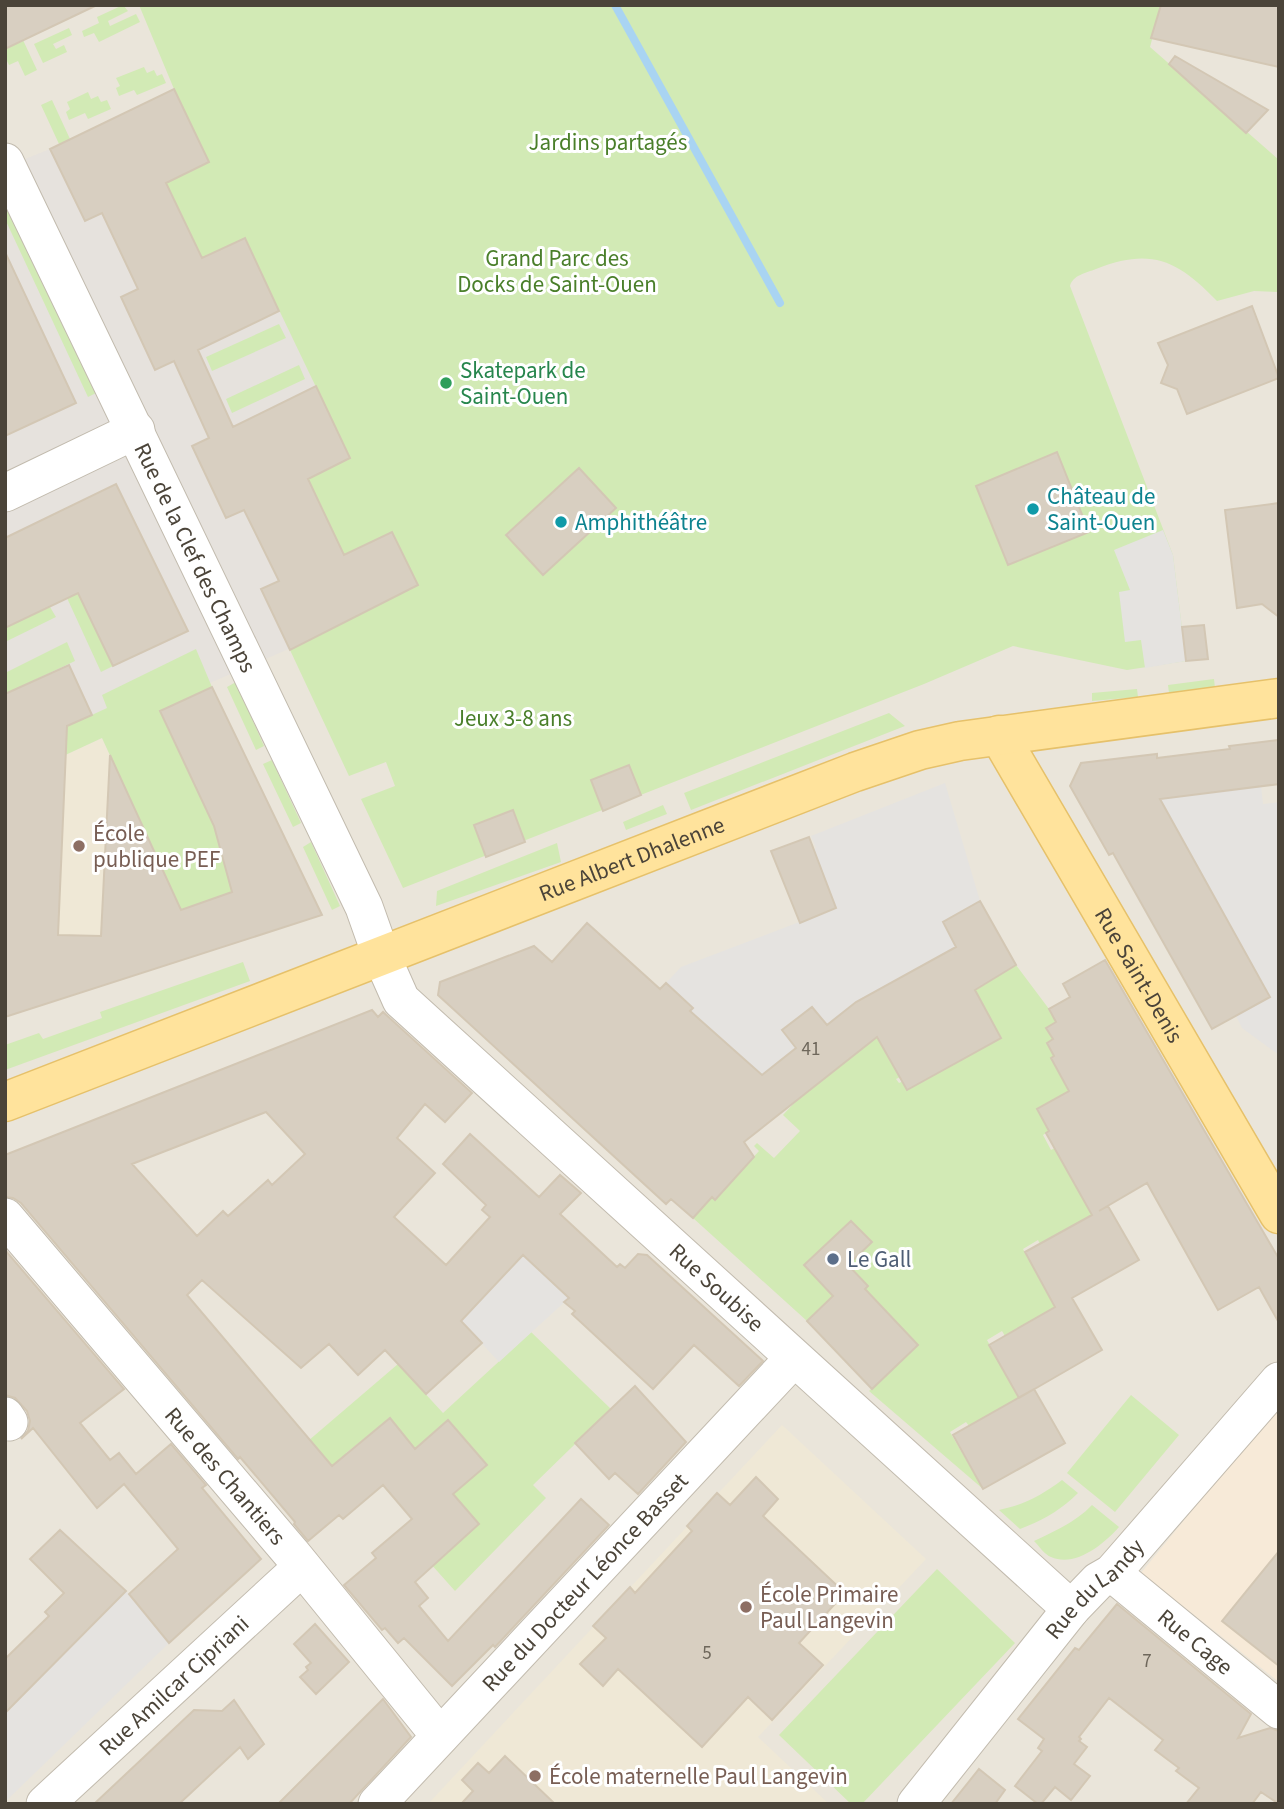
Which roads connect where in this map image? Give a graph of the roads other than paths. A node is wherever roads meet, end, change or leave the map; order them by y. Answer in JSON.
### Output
{"nodes":[{"id":1,"x":5,"y":162,"type":"edge"},
{"id":2,"x":136,"y":430,"type":"junction"},
{"id":3,"x":5,"y":493,"type":"edge"},
{"id":4,"x":1279,"y":698,"type":"edge"},
{"id":5,"x":999,"y":735,"type":"junction"},
{"id":6,"x":381,"y":955,"type":"junction"},
{"id":7,"x":5,"y":1102,"type":"edge"},
{"id":8,"x":1279,"y":1214,"type":"edge"},
{"id":9,"x":5,"y":1217,"type":"edge"},
{"id":10,"x":793,"y":1359,"type":"junction"},
{"id":11,"x":1279,"y":1381,"type":"edge"},
{"id":12,"x":303,"y":1567,"type":"junction"},
{"id":13,"x":1112,"y":1573,"type":"junction"},
{"id":14,"x":1070,"y":1609,"type":"junction"},
{"id":15,"x":1279,"y":1710,"type":"edge"},
{"id":16,"x":440,"y":1736,"type":"junction"},
{"id":17,"x":45,"y":1804,"type":"edge"},
{"id":18,"x":377,"y":1804,"type":"edge"},
{"id":19,"x":916,"y":1804,"type":"edge"}],
"edges":[{"from":1,"to":2,"type":"street","name":"Rue de la Clef des Champs"},
{"from":2,"to":3,"type":"street"},
{"from":2,"to":6,"type":"street","name":"Rue de la Clef des Champs"},
{"from":4,"to":5,"type":"main road","name":"Rue Albert Dhalenne"},
{"from":5,"to":6,"type":"main road","name":"Rue Albert Dhalenne"},
{"from":5,"to":8,"type":"main road","name":"Rue Saint-Denis"},
{"from":6,"to":7,"type":"main road","name":"Rue Albert Dhalenne"},
{"from":6,"to":10,"type":"street","name":"Rue Soubise"},
{"from":9,"to":12,"type":"street","name":"Rue des Chantiers"},
{"from":10,"to":14,"type":"street","name":"Rue Soubise"},
{"from":10,"to":16,"type":"street","name":"Rue du Docteur Léonce Basset"},
{"from":11,"to":13,"type":"street","name":"Rue du Landy"},
{"from":12,"to":16,"type":"street","name":"Rue des Chantiers"},
{"from":12,"to":17,"type":"street","name":"Rue Amilcar Cipriani"},
{"from":13,"to":14,"type":"street","name":"Rue du Landy"},
{"from":13,"to":15,"type":"street","name":"Rue Cage"},
{"from":14,"to":19,"type":"street","name":"Rue du Landy"},
{"from":16,"to":18,"type":"street","name":"Rue du Docteur Léonce Basset"}]}
